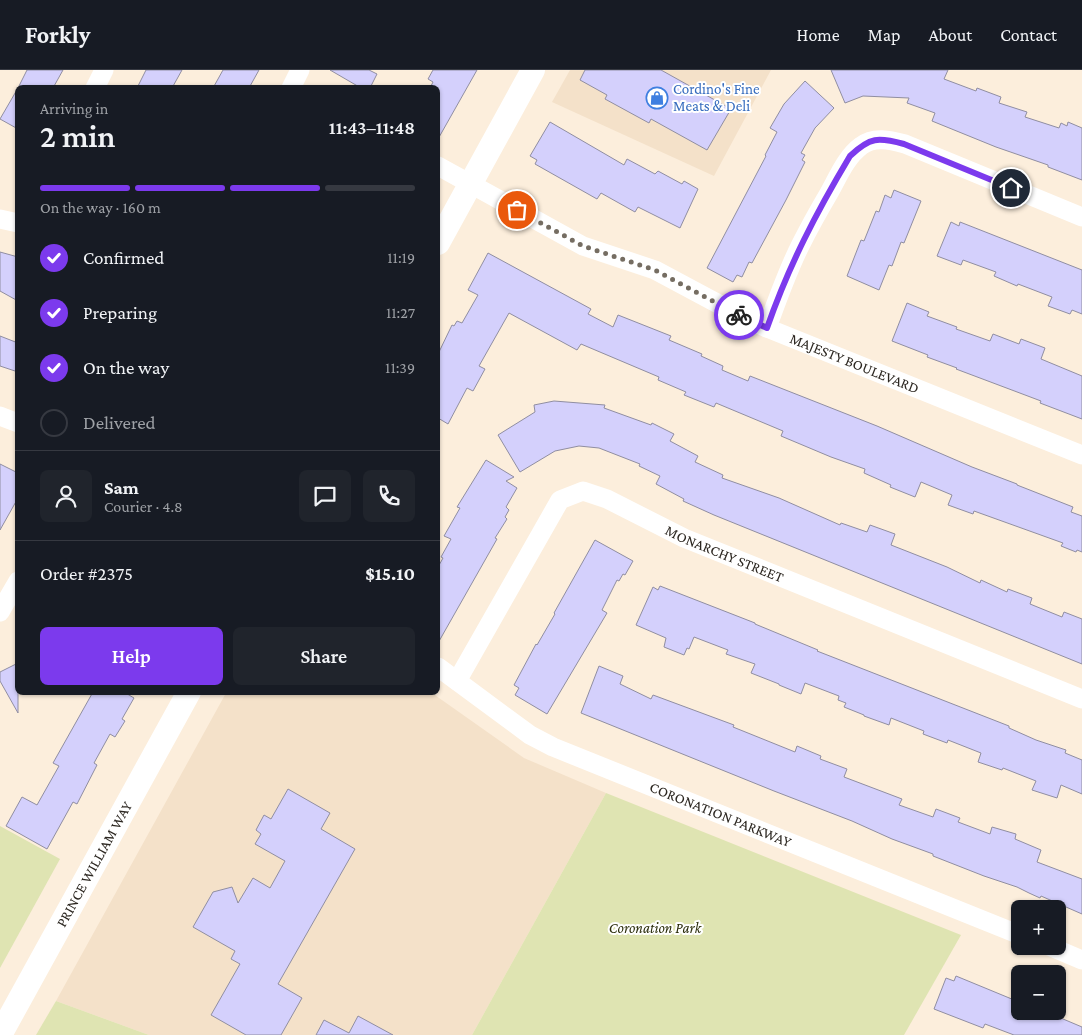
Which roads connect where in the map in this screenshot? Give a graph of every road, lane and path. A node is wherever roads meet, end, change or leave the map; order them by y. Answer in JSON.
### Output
{"nodes":[{"id":1,"x":104,"y":70,"type":"edge"},
{"id":2,"x":533,"y":70,"type":"edge"},
{"id":3,"x":96,"y":85,"type":"edge"},
{"id":4,"x":440,"y":167,"type":"edge"},
{"id":5,"x":470,"y":184,"type":"junction"},
{"id":6,"x":1082,"y":217,"type":"edge"},
{"id":7,"x":0,"y":219,"type":"edge"},
{"id":8,"x":15,"y":223,"type":"edge"},
{"id":9,"x":440,"y":239,"type":"edge"},
{"id":10,"x":767,"y":328,"type":"junction"},
{"id":11,"x":0,"y":416,"type":"edge"},
{"id":12,"x":15,"y":421,"type":"edge"},
{"id":13,"x":1082,"y":455,"type":"edge"},
{"id":14,"x":15,"y":586,"type":"edge"},
{"id":15,"x":0,"y":612,"type":"edge"},
{"id":16,"x":440,"y":668,"type":"edge"},
{"id":17,"x":457,"y":681,"type":"junction"},
{"id":18,"x":186,"y":695,"type":"edge"},
{"id":19,"x":1082,"y":699,"type":"edge"},
{"id":20,"x":1011,"y":931,"type":"edge"},
{"id":21,"x":1066,"y":953,"type":"edge"},
{"id":22,"x":1082,"y":960,"type":"edge"},
{"id":23,"x":0,"y":1035,"type":"edge"}],
"edges":[{"from":1,"to":3,"type":"street"},
{"from":2,"to":5,"type":"street"},
{"from":4,"to":5,"type":"street","name":"MAJESTY BOULEVARD"},
{"from":5,"to":9,"type":"street"},
{"from":5,"to":10,"type":"street","name":"MAJESTY BOULEVARD"},
{"from":6,"to":10,"type":"street"},
{"from":7,"to":8,"type":"street"},
{"from":10,"to":13,"type":"street","name":"MAJESTY BOULEVARD"},
{"from":11,"to":12,"type":"street"},
{"from":14,"to":15,"type":"street"},
{"from":16,"to":17,"type":"street","name":"CORONATION PARKWAY"},
{"from":17,"to":19,"type":"street","name":"MONARCHY STREET"},
{"from":17,"to":20,"type":"street","name":"CORONATION PARKWAY"},
{"from":18,"to":23,"type":"street","name":"PRINCE WILLIAM WAY"},
{"from":21,"to":22,"type":"street"}]}
